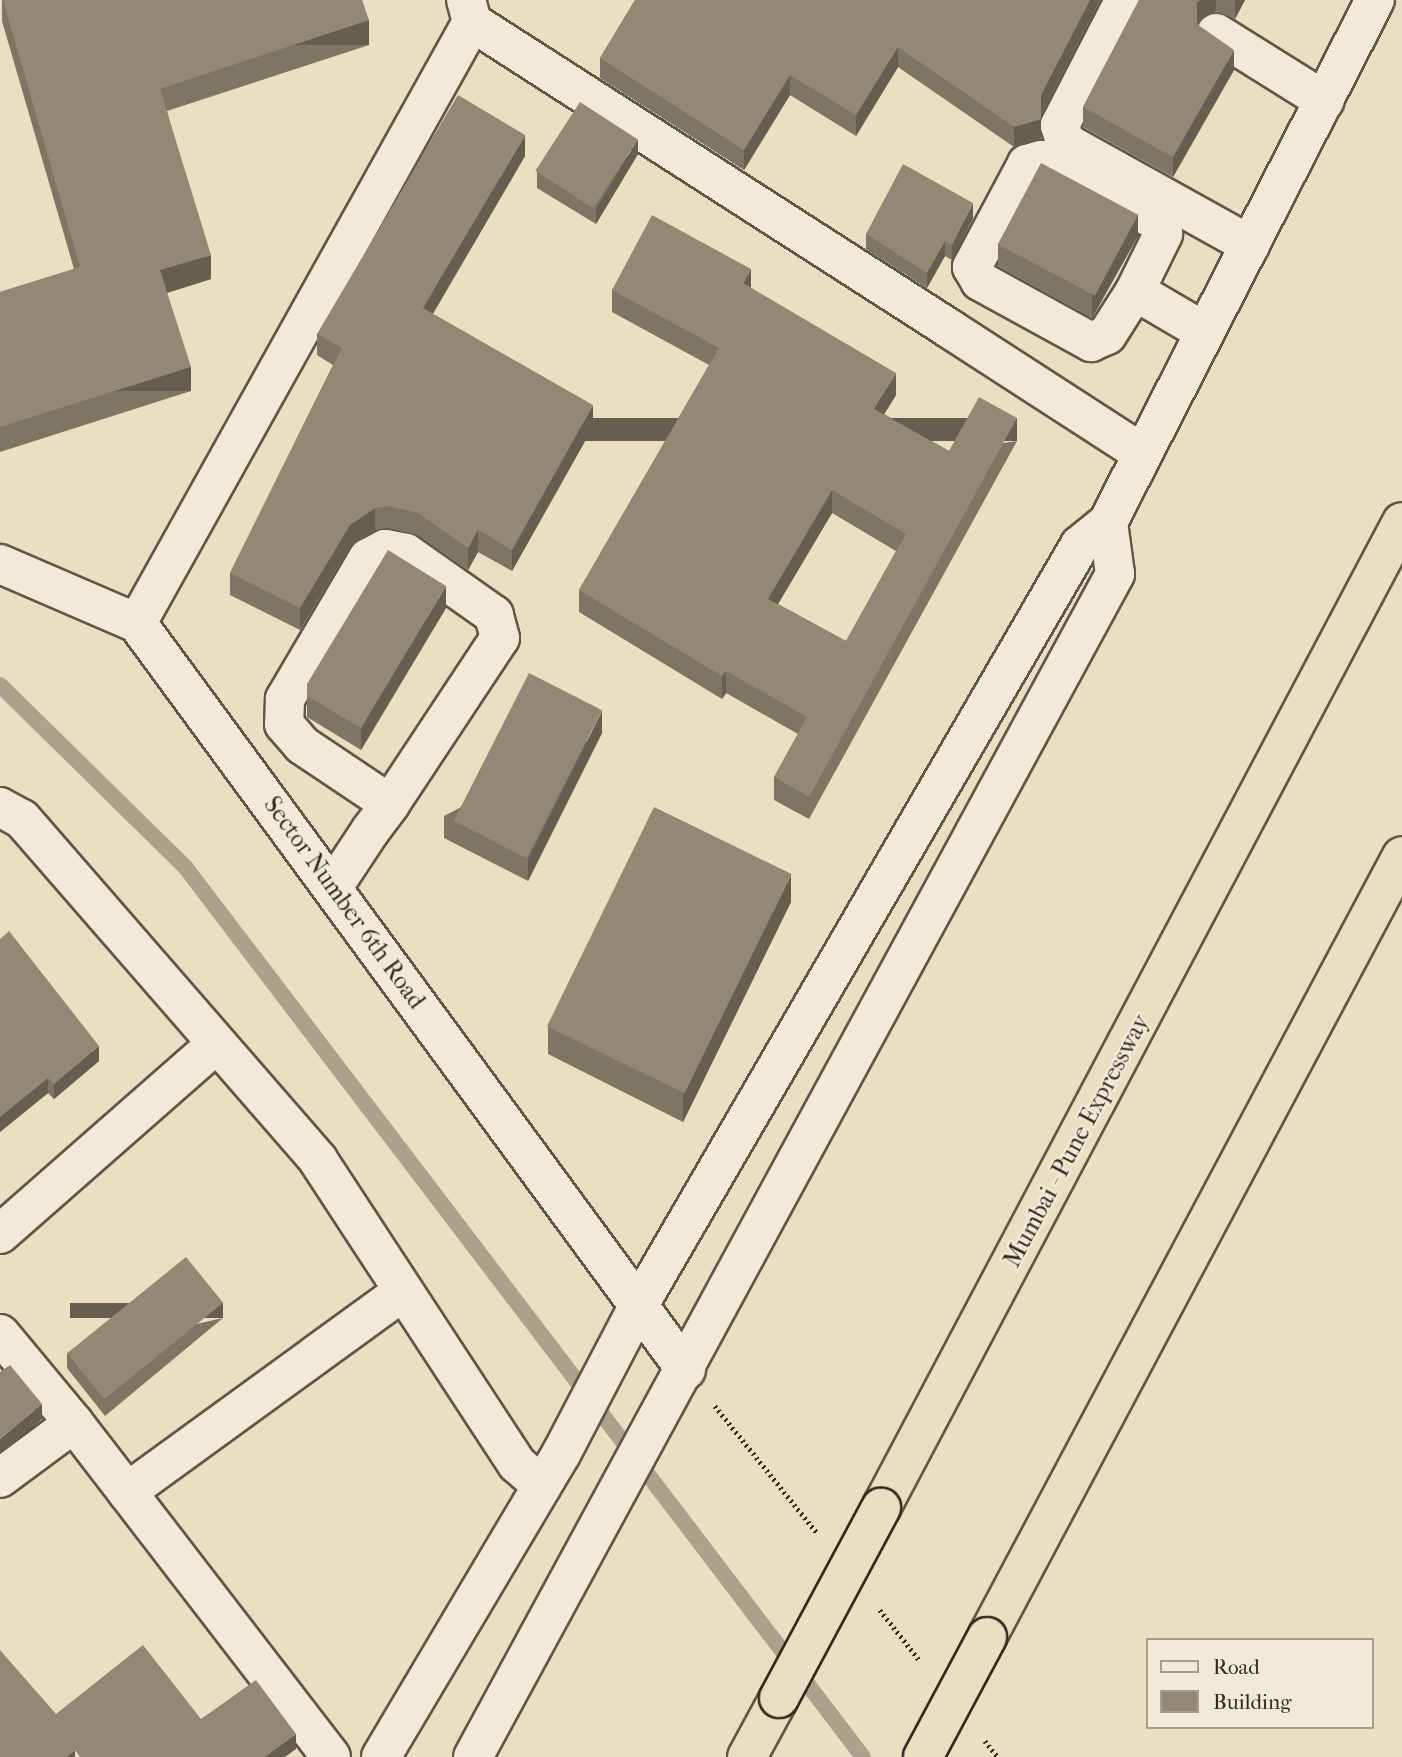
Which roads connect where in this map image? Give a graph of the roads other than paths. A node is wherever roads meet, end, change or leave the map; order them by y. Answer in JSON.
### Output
{"nodes":[{"id":1,"x":1375,"y":0,"type":"edge"},
{"id":2,"x":1124,"y":1,"type":"edge"},
{"id":3,"x":469,"y":11,"type":"edge"},
{"id":4,"x":1216,"y":33,"type":"dead end"},
{"id":5,"x":1325,"y":101,"type":"junction"},
{"id":6,"x":1250,"y":245,"type":"junction"},
{"id":7,"x":1135,"y":291,"type":"junction"},
{"id":8,"x":1205,"y":332,"type":"junction"},
{"id":9,"x":1142,"y":453,"type":"junction"},
{"id":10,"x":1108,"y":522,"type":"junction"},
{"id":11,"x":1402,"y":522,"type":"edge"},
{"id":12,"x":0,"y":564,"type":"edge"},
{"id":13,"x":137,"y":623,"type":"junction"},
{"id":14,"x":390,"y":804,"type":"junction"},
{"id":15,"x":0,"y":807,"type":"edge"},
{"id":16,"x":1402,"y":856,"type":"edge"},
{"id":17,"x":333,"y":887,"type":"junction"},
{"id":18,"x":216,"y":1044,"type":"junction"},
{"id":19,"x":0,"y":1234,"type":"edge"},
{"id":20,"x":402,"y":1292,"type":"junction"},
{"id":21,"x":640,"y":1303,"type":"junction"},
{"id":22,"x":0,"y":1334,"type":"edge"},
{"id":23,"x":686,"y":1370,"type":"junction"},
{"id":24,"x":74,"y":1423,"type":"junction"},
{"id":25,"x":0,"y":1478,"type":"edge"},
{"id":26,"x":542,"y":1486,"type":"junction"},
{"id":27,"x":127,"y":1492,"type":"junction"},
{"id":28,"x":331,"y":1757,"type":"edge"},
{"id":29,"x":381,"y":1757,"type":"edge"},
{"id":30,"x":472,"y":1757,"type":"edge"},
{"id":31,"x":747,"y":1757,"type":"edge"},
{"id":32,"x":923,"y":1757,"type":"edge"}],
"edges":[{"from":1,"to":5,"type":"street"},
{"from":2,"to":6,"type":"street"},
{"from":3,"to":9,"type":"street"},
{"from":3,"to":13,"type":"street"},
{"from":4,"to":5,"type":"street"},
{"from":5,"to":6,"type":"street"},
{"from":6,"to":8,"type":"street"},
{"from":7,"to":7,"type":"street"},
{"from":7,"to":8,"type":"street"},
{"from":8,"to":9,"type":"street"},
{"from":9,"to":10,"type":"street"},
{"from":10,"to":21,"type":"street"},
{"from":10,"to":23,"type":"street"},
{"from":11,"to":31,"type":"highway","name":"Mumbai - Pune Expressway","bridge":true},
{"from":12,"to":13,"type":"street"},
{"from":13,"to":17,"type":"street","name":"Sector Number 6th Road"},
{"from":14,"to":14,"type":"street"},
{"from":14,"to":17,"type":"street"},
{"from":15,"to":18,"type":"street"},
{"from":16,"to":32,"type":"highway","bridge":true},
{"from":17,"to":21,"type":"street","name":"Sector Number 6th Road"},
{"from":18,"to":19,"type":"street"},
{"from":18,"to":20,"type":"street"},
{"from":20,"to":26,"type":"street"},
{"from":20,"to":27,"type":"street"},
{"from":21,"to":23,"type":"street","name":"Sector Number 6th Road"},
{"from":21,"to":26,"type":"street"},
{"from":22,"to":24,"type":"street"},
{"from":23,"to":30,"type":"street"},
{"from":24,"to":25,"type":"street"},
{"from":24,"to":27,"type":"street"},
{"from":26,"to":29,"type":"street"},
{"from":27,"to":28,"type":"street"}]}
